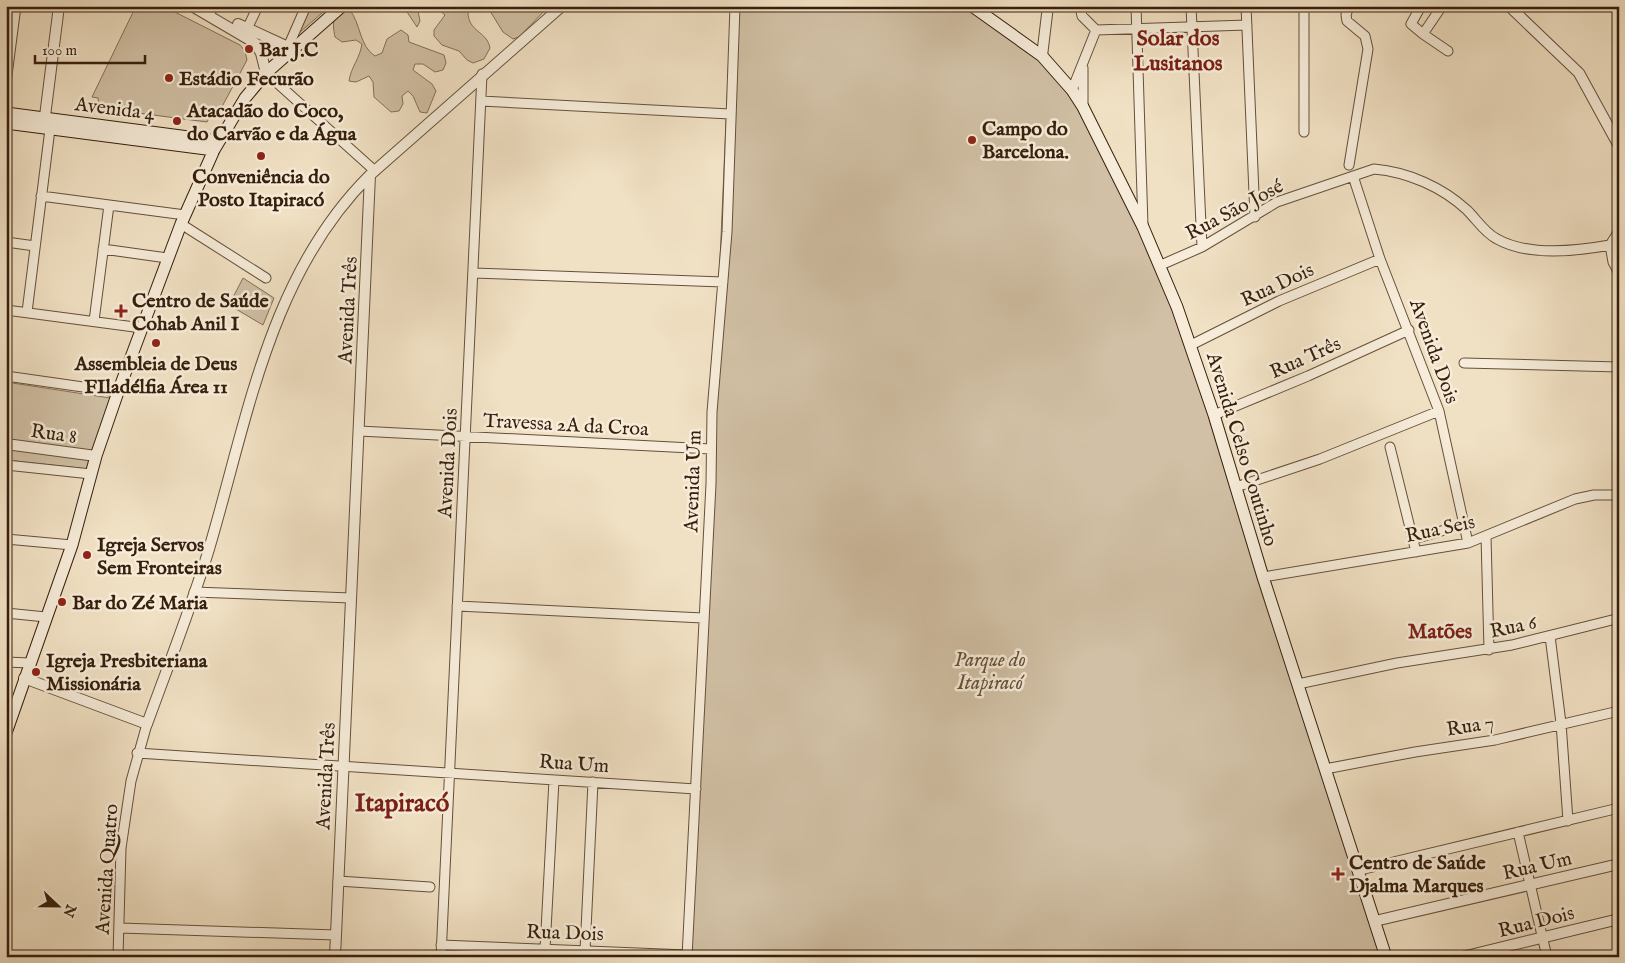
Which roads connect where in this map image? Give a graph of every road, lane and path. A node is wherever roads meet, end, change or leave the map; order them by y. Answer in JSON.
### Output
{"nodes":[{"id":1,"x":16,"y":6,"type":"edge"},
{"id":2,"x":59,"y":6,"type":"edge"},
{"id":3,"x":192,"y":6,"type":"edge"},
{"id":4,"x":199,"y":6,"type":"edge"},
{"id":5,"x":258,"y":6,"type":"edge"},
{"id":6,"x":306,"y":6,"type":"edge"},
{"id":7,"x":335,"y":6,"type":"edge"},
{"id":8,"x":342,"y":6,"type":"edge"},
{"id":9,"x":562,"y":6,"type":"edge"},
{"id":10,"x":735,"y":6,"type":"edge"},
{"id":11,"x":972,"y":6,"type":"edge"},
{"id":12,"x":1048,"y":6,"type":"edge"},
{"id":13,"x":1080,"y":6,"type":"edge"},
{"id":14,"x":1136,"y":6,"type":"edge"},
{"id":15,"x":1191,"y":6,"type":"edge"},
{"id":16,"x":1246,"y":6,"type":"edge"},
{"id":17,"x":1304,"y":6,"type":"edge"},
{"id":18,"x":1349,"y":6,"type":"edge"},
{"id":19,"x":1421,"y":6,"type":"edge"},
{"id":20,"x":1442,"y":6,"type":"edge"},
{"id":21,"x":1509,"y":6,"type":"edge"},
{"id":22,"x":212,"y":9,"type":"edge"},
{"id":23,"x":1247,"y":25,"type":"junction"},
{"id":24,"x":1192,"y":27,"type":"junction"},
{"id":25,"x":1137,"y":28,"type":"junction"},
{"id":26,"x":247,"y":29,"type":"junction"},
{"id":27,"x":1096,"y":30,"type":"junction"},
{"id":28,"x":1423,"y":34,"type":"junction"},
{"id":29,"x":289,"y":49,"type":"junction"},
{"id":30,"x":1448,"y":50,"type":"dead end"},
{"id":31,"x":1042,"y":56,"type":"junction"},
{"id":32,"x":1082,"y":61,"type":"junction"},
{"id":33,"x":265,"y":70,"type":"junction"},
{"id":34,"x":482,"y":74,"type":"junction"},
{"id":35,"x":6,"y":81,"type":"edge"},
{"id":36,"x":1072,"y":90,"type":"junction"},
{"id":37,"x":481,"y":101,"type":"junction"},
{"id":38,"x":1083,"y":107,"type":"junction"},
{"id":39,"x":6,"y":112,"type":"edge"},
{"id":40,"x":730,"y":114,"type":"junction"},
{"id":41,"x":6,"y":123,"type":"edge"},
{"id":42,"x":46,"y":125,"type":"junction"},
{"id":43,"x":1304,"y":132,"type":"dead end"},
{"id":44,"x":216,"y":144,"type":"junction"},
{"id":45,"x":1619,"y":146,"type":"edge"},
{"id":46,"x":1348,"y":165,"type":"dead end"},
{"id":47,"x":373,"y":173,"type":"junction"},
{"id":48,"x":1353,"y":176,"type":"junction"},
{"id":49,"x":41,"y":196,"type":"junction"},
{"id":50,"x":109,"y":205,"type":"junction"},
{"id":51,"x":1255,"y":217,"type":"junction"},
{"id":52,"x":183,"y":220,"type":"junction"},
{"id":53,"x":1143,"y":227,"type":"junction"},
{"id":54,"x":1619,"y":231,"type":"edge"},
{"id":55,"x":6,"y":242,"type":"edge"},
{"id":56,"x":1610,"y":245,"type":"junction"},
{"id":57,"x":35,"y":246,"type":"junction"},
{"id":58,"x":1202,"y":247,"type":"junction"},
{"id":59,"x":103,"y":249,"type":"junction"},
{"id":60,"x":167,"y":258,"type":"junction"},
{"id":61,"x":1380,"y":259,"type":"junction"},
{"id":62,"x":1161,"y":265,"type":"junction"},
{"id":63,"x":473,"y":273,"type":"junction"},
{"id":64,"x":1619,"y":273,"type":"edge"},
{"id":65,"x":266,"y":278,"type":"dead end"},
{"id":66,"x":723,"y":282,"type":"junction"},
{"id":67,"x":6,"y":310,"type":"edge"},
{"id":68,"x":26,"y":312,"type":"junction"},
{"id":69,"x":94,"y":321,"type":"junction"},
{"id":70,"x":142,"y":328,"type":"junction"},
{"id":71,"x":1409,"y":330,"type":"junction"},
{"id":72,"x":1190,"y":345,"type":"junction"},
{"id":73,"x":1464,"y":363,"type":"dead end"},
{"id":74,"x":1619,"y":367,"type":"edge"},
{"id":75,"x":6,"y":376,"type":"edge"},
{"id":76,"x":118,"y":392,"type":"junction"},
{"id":77,"x":1439,"y":411,"type":"junction"},
{"id":78,"x":1214,"y":415,"type":"junction"},
{"id":79,"x":359,"y":431,"type":"junction"},
{"id":80,"x":465,"y":437,"type":"junction"},
{"id":81,"x":6,"y":444,"type":"edge"},
{"id":82,"x":1390,"y":447,"type":"dead end"},
{"id":83,"x":711,"y":449,"type":"junction"},
{"id":84,"x":96,"y":456,"type":"junction"},
{"id":85,"x":6,"y":465,"type":"edge"},
{"id":86,"x":91,"y":474,"type":"junction"},
{"id":87,"x":1236,"y":487,"type":"junction"},
{"id":88,"x":1619,"y":494,"type":"edge"},
{"id":89,"x":1448,"y":529,"type":"dead end"},
{"id":90,"x":1486,"y":536,"type":"junction"},
{"id":91,"x":6,"y":539,"type":"edge"},
{"id":92,"x":1414,"y":539,"type":"junction"},
{"id":93,"x":1468,"y":543,"type":"junction"},
{"id":94,"x":72,"y":545,"type":"junction"},
{"id":95,"x":1416,"y":552,"type":"junction"},
{"id":96,"x":1263,"y":577,"type":"junction"},
{"id":97,"x":194,"y":592,"type":"junction"},
{"id":98,"x":351,"y":598,"type":"junction"},
{"id":99,"x":457,"y":606,"type":"junction"},
{"id":100,"x":6,"y":613,"type":"edge"},
{"id":101,"x":46,"y":617,"type":"junction"},
{"id":102,"x":703,"y":618,"type":"junction"},
{"id":103,"x":1616,"y":620,"type":"dead end"},
{"id":104,"x":1550,"y":636,"type":"junction"},
{"id":105,"x":1489,"y":650,"type":"junction"},
{"id":106,"x":6,"y":662,"type":"edge"},
{"id":107,"x":30,"y":663,"type":"junction"},
{"id":108,"x":24,"y":678,"type":"junction"},
{"id":109,"x":1298,"y":684,"type":"junction"},
{"id":110,"x":1619,"y":711,"type":"edge"},
{"id":111,"x":1561,"y":723,"type":"junction"},
{"id":112,"x":147,"y":724,"type":"junction"},
{"id":113,"x":6,"y":733,"type":"edge"},
{"id":114,"x":138,"y":753,"type":"junction"},
{"id":115,"x":344,"y":766,"type":"junction"},
{"id":116,"x":1325,"y":769,"type":"junction"},
{"id":117,"x":449,"y":773,"type":"junction"},
{"id":118,"x":554,"y":780,"type":"junction"},
{"id":119,"x":593,"y":782,"type":"junction"},
{"id":120,"x":696,"y":789,"type":"junction"},
{"id":121,"x":1619,"y":808,"type":"edge"},
{"id":122,"x":1568,"y":820,"type":"junction"},
{"id":123,"x":1518,"y":832,"type":"junction"},
{"id":124,"x":1619,"y":864,"type":"edge"},
{"id":125,"x":1360,"y":870,"type":"junction"},
{"id":126,"x":338,"y":882,"type":"junction"},
{"id":127,"x":1530,"y":885,"type":"junction"},
{"id":128,"x":430,"y":887,"type":"dead end"},
{"id":129,"x":1619,"y":918,"type":"edge"},
{"id":130,"x":1375,"y":921,"type":"junction"},
{"id":131,"x":120,"y":928,"type":"junction"},
{"id":132,"x":336,"y":935,"type":"junction"},
{"id":133,"x":1543,"y":937,"type":"junction"},
{"id":134,"x":441,"y":945,"type":"junction"},
{"id":135,"x":545,"y":949,"type":"junction"},
{"id":136,"x":585,"y":951,"type":"junction"},
{"id":137,"x":687,"y":956,"type":"edge"},
{"id":138,"x":118,"y":957,"type":"edge"},
{"id":139,"x":335,"y":957,"type":"edge"},
{"id":140,"x":441,"y":957,"type":"edge"},
{"id":141,"x":1386,"y":957,"type":"edge"},
{"id":142,"x":1462,"y":957,"type":"edge"},
{"id":143,"x":1547,"y":957,"type":"edge"}],
"edges":[{"from":1,"to":35,"type":"street"},
{"from":2,"to":42,"type":"street"},
{"from":3,"to":33,"type":"street"},
{"from":4,"to":22,"type":"street"},
{"from":5,"to":26,"type":"street"},
{"from":6,"to":29,"type":"street"},
{"from":7,"to":29,"type":"main road"},
{"from":8,"to":29,"type":"main road"},
{"from":9,"to":34,"type":"street"},
{"from":10,"to":40,"type":"street","name":"Avenida Um"},
{"from":11,"to":31,"type":"main road","name":"Avenida Celso Coutinho"},
{"from":12,"to":31,"type":"street"},
{"from":13,"to":27,"type":"street"},
{"from":14,"to":25,"type":"street"},
{"from":15,"to":24,"type":"street"},
{"from":16,"to":23,"type":"street"},
{"from":17,"to":43,"type":"street"},
{"from":18,"to":46,"type":"street"},
{"from":19,"to":28,"type":"street"},
{"from":20,"to":28,"type":"street"},
{"from":21,"to":45,"type":"street"},
{"from":22,"to":26,"type":"street"},
{"from":23,"to":24,"type":"street"},
{"from":23,"to":51,"type":"street"},
{"from":24,"to":25,"type":"street"},
{"from":24,"to":58,"type":"street"},
{"from":25,"to":27,"type":"street"},
{"from":25,"to":53,"type":"street"},
{"from":26,"to":29,"type":"street"},
{"from":27,"to":32,"type":"street"},
{"from":28,"to":30,"type":"street"},
{"from":29,"to":33,"type":"main road"},
{"from":31,"to":36,"type":"main road","name":"Avenida Celso Coutinho"},
{"from":32,"to":36,"type":"street"},
{"from":32,"to":38,"type":"street"},
{"from":33,"to":44,"type":"main road"},
{"from":33,"to":47,"type":"street"},
{"from":34,"to":37,"type":"street","name":"Avenida Dois"},
{"from":34,"to":47,"type":"street"},
{"from":36,"to":38,"type":"main road","name":"Avenida Celso Coutinho"},
{"from":37,"to":40,"type":"street"},
{"from":37,"to":63,"type":"street","name":"Avenida Dois"},
{"from":38,"to":53,"type":"main road","name":"Avenida Celso Coutinho"},
{"from":39,"to":42,"type":"main road","name":"Avenida 4"},
{"from":40,"to":66,"type":"street","name":"Avenida Um"},
{"from":41,"to":42,"type":"main road","name":"Avenida 4"},
{"from":42,"to":44,"type":"main road","name":"Avenida 4"},
{"from":42,"to":49,"type":"street"},
{"from":44,"to":52,"type":"main road"},
{"from":47,"to":79,"type":"street","name":"Avenida Três"},
{"from":47,"to":97,"type":"street","name":"Avenida Quatro"},
{"from":48,"to":51,"type":"street","name":"Rua São José"},
{"from":48,"to":56,"type":"street","name":"Rua São José"},
{"from":48,"to":61,"type":"street","name":"Avenida Dois"},
{"from":49,"to":50,"type":"street"},
{"from":49,"to":57,"type":"street"},
{"from":50,"to":52,"type":"street"},
{"from":50,"to":59,"type":"street"},
{"from":51,"to":58,"type":"street","name":"Rua São José"},
{"from":52,"to":60,"type":"main road"},
{"from":52,"to":65,"type":"street"},
{"from":53,"to":62,"type":"main road","name":"Avenida Celso Coutinho"},
{"from":54,"to":56,"type":"street"},
{"from":55,"to":57,"type":"street"},
{"from":56,"to":64,"type":"street"},
{"from":57,"to":68,"type":"street"},
{"from":58,"to":62,"type":"street","name":"Rua São José"},
{"from":59,"to":60,"type":"street"},
{"from":59,"to":69,"type":"street"},
{"from":60,"to":70,"type":"main road"},
{"from":61,"to":71,"type":"street","name":"Avenida Dois"},
{"from":61,"to":72,"type":"street","name":"Rua Dois"},
{"from":62,"to":72,"type":"main road","name":"Avenida Celso Coutinho"},
{"from":63,"to":66,"type":"street"},
{"from":63,"to":80,"type":"street","name":"Avenida Dois"},
{"from":66,"to":83,"type":"street","name":"Avenida Um"},
{"from":67,"to":68,"type":"street"},
{"from":68,"to":69,"type":"street"},
{"from":69,"to":70,"type":"street"},
{"from":70,"to":76,"type":"main road"},
{"from":71,"to":77,"type":"street","name":"Avenida Dois"},
{"from":71,"to":78,"type":"street","name":"Rua Três"},
{"from":72,"to":78,"type":"main road","name":"Avenida Celso Coutinho"},
{"from":73,"to":74,"type":"street"},
{"from":75,"to":76,"type":"street"},
{"from":76,"to":84,"type":"main road"},
{"from":77,"to":87,"type":"street"},
{"from":77,"to":93,"type":"street","name":"Avenida Dois"},
{"from":78,"to":87,"type":"main road","name":"Avenida Celso Coutinho"},
{"from":79,"to":80,"type":"street","name":"Travessa 2A da Croa"},
{"from":79,"to":98,"type":"street","name":"Avenida Três"},
{"from":80,"to":83,"type":"street","name":"Travessa 2A da Croa"},
{"from":80,"to":99,"type":"street","name":"Avenida Dois"},
{"from":81,"to":84,"type":"street","name":"Rua 8"},
{"from":82,"to":92,"type":"street"},
{"from":83,"to":102,"type":"street","name":"Avenida Um"},
{"from":84,"to":86,"type":"main road"},
{"from":85,"to":86,"type":"street"},
{"from":86,"to":94,"type":"main road"},
{"from":87,"to":96,"type":"main road","name":"Avenida Celso Coutinho"},
{"from":88,"to":90,"type":"street","name":"Rua Seis"},
{"from":89,"to":92,"type":"street"},
{"from":90,"to":93,"type":"street","name":"Rua Seis"},
{"from":90,"to":105,"type":"street"},
{"from":91,"to":94,"type":"street"},
{"from":92,"to":95,"type":"street"},
{"from":93,"to":95,"type":"street","name":"Rua Seis"},
{"from":94,"to":101,"type":"main road"},
{"from":95,"to":96,"type":"street","name":"Rua Seis"},
{"from":96,"to":109,"type":"main road","name":"Avenida Celso Coutinho"},
{"from":97,"to":98,"type":"street"},
{"from":97,"to":112,"type":"street","name":"Avenida Quatro"},
{"from":98,"to":115,"type":"street","name":"Avenida Três"},
{"from":99,"to":102,"type":"street"},
{"from":99,"to":117,"type":"street","name":"Avenida Dois"},
{"from":100,"to":101,"type":"street"},
{"from":101,"to":107,"type":"main road"},
{"from":102,"to":120,"type":"street","name":"Avenida Um"},
{"from":103,"to":104,"type":"street","name":"Rua 6"},
{"from":104,"to":105,"type":"street","name":"Rua 6"},
{"from":104,"to":111,"type":"street"},
{"from":105,"to":109,"type":"street","name":"Rua 6"},
{"from":106,"to":107,"type":"street"},
{"from":107,"to":108,"type":"main road"},
{"from":108,"to":112,"type":"street"},
{"from":108,"to":113,"type":"main road"},
{"from":109,"to":116,"type":"main road","name":"Avenida Celso Coutinho"},
{"from":110,"to":111,"type":"street","name":"Rua 7"},
{"from":111,"to":116,"type":"street","name":"Rua 7"},
{"from":111,"to":122,"type":"street"},
{"from":112,"to":114,"type":"street","name":"Avenida Quatro"},
{"from":114,"to":115,"type":"street","name":"Rua Um"},
{"from":114,"to":131,"type":"street","name":"Avenida Quatro"},
{"from":115,"to":117,"type":"street","name":"Rua Um"},
{"from":115,"to":126,"type":"street","name":"Avenida Três"},
{"from":116,"to":125,"type":"main road","name":"Avenida Celso Coutinho"},
{"from":117,"to":118,"type":"street","name":"Rua Um"},
{"from":117,"to":134,"type":"street","name":"Avenida Dois"},
{"from":118,"to":119,"type":"street","name":"Rua Um"},
{"from":118,"to":135,"type":"street"},
{"from":119,"to":120,"type":"street","name":"Rua Um"},
{"from":119,"to":136,"type":"street"},
{"from":120,"to":137,"type":"street","name":"Avenida Um"},
{"from":121,"to":122,"type":"street"},
{"from":122,"to":123,"type":"street"},
{"from":123,"to":125,"type":"street"},
{"from":123,"to":127,"type":"street"},
{"from":124,"to":127,"type":"street","name":"Rua Um"},
{"from":125,"to":130,"type":"main road","name":"Avenida Celso Coutinho"},
{"from":126,"to":128,"type":"street"},
{"from":126,"to":132,"type":"street","name":"Avenida Três"},
{"from":127,"to":130,"type":"street","name":"Rua Um"},
{"from":127,"to":133,"type":"street"},
{"from":129,"to":133,"type":"street","name":"Rua Dois"},
{"from":130,"to":141,"type":"main road","name":"Avenida Celso Coutinho"},
{"from":131,"to":132,"type":"street"},
{"from":131,"to":138,"type":"street","name":"Avenida Quatro"},
{"from":132,"to":139,"type":"street","name":"Avenida Três"},
{"from":133,"to":142,"type":"street","name":"Rua Dois"},
{"from":133,"to":143,"type":"street"},
{"from":134,"to":135,"type":"street","name":"Rua Dois"},
{"from":134,"to":140,"type":"street","name":"Avenida Dois"},
{"from":135,"to":136,"type":"street","name":"Rua Dois"},
{"from":136,"to":137,"type":"street","name":"Rua Dois"}]}
